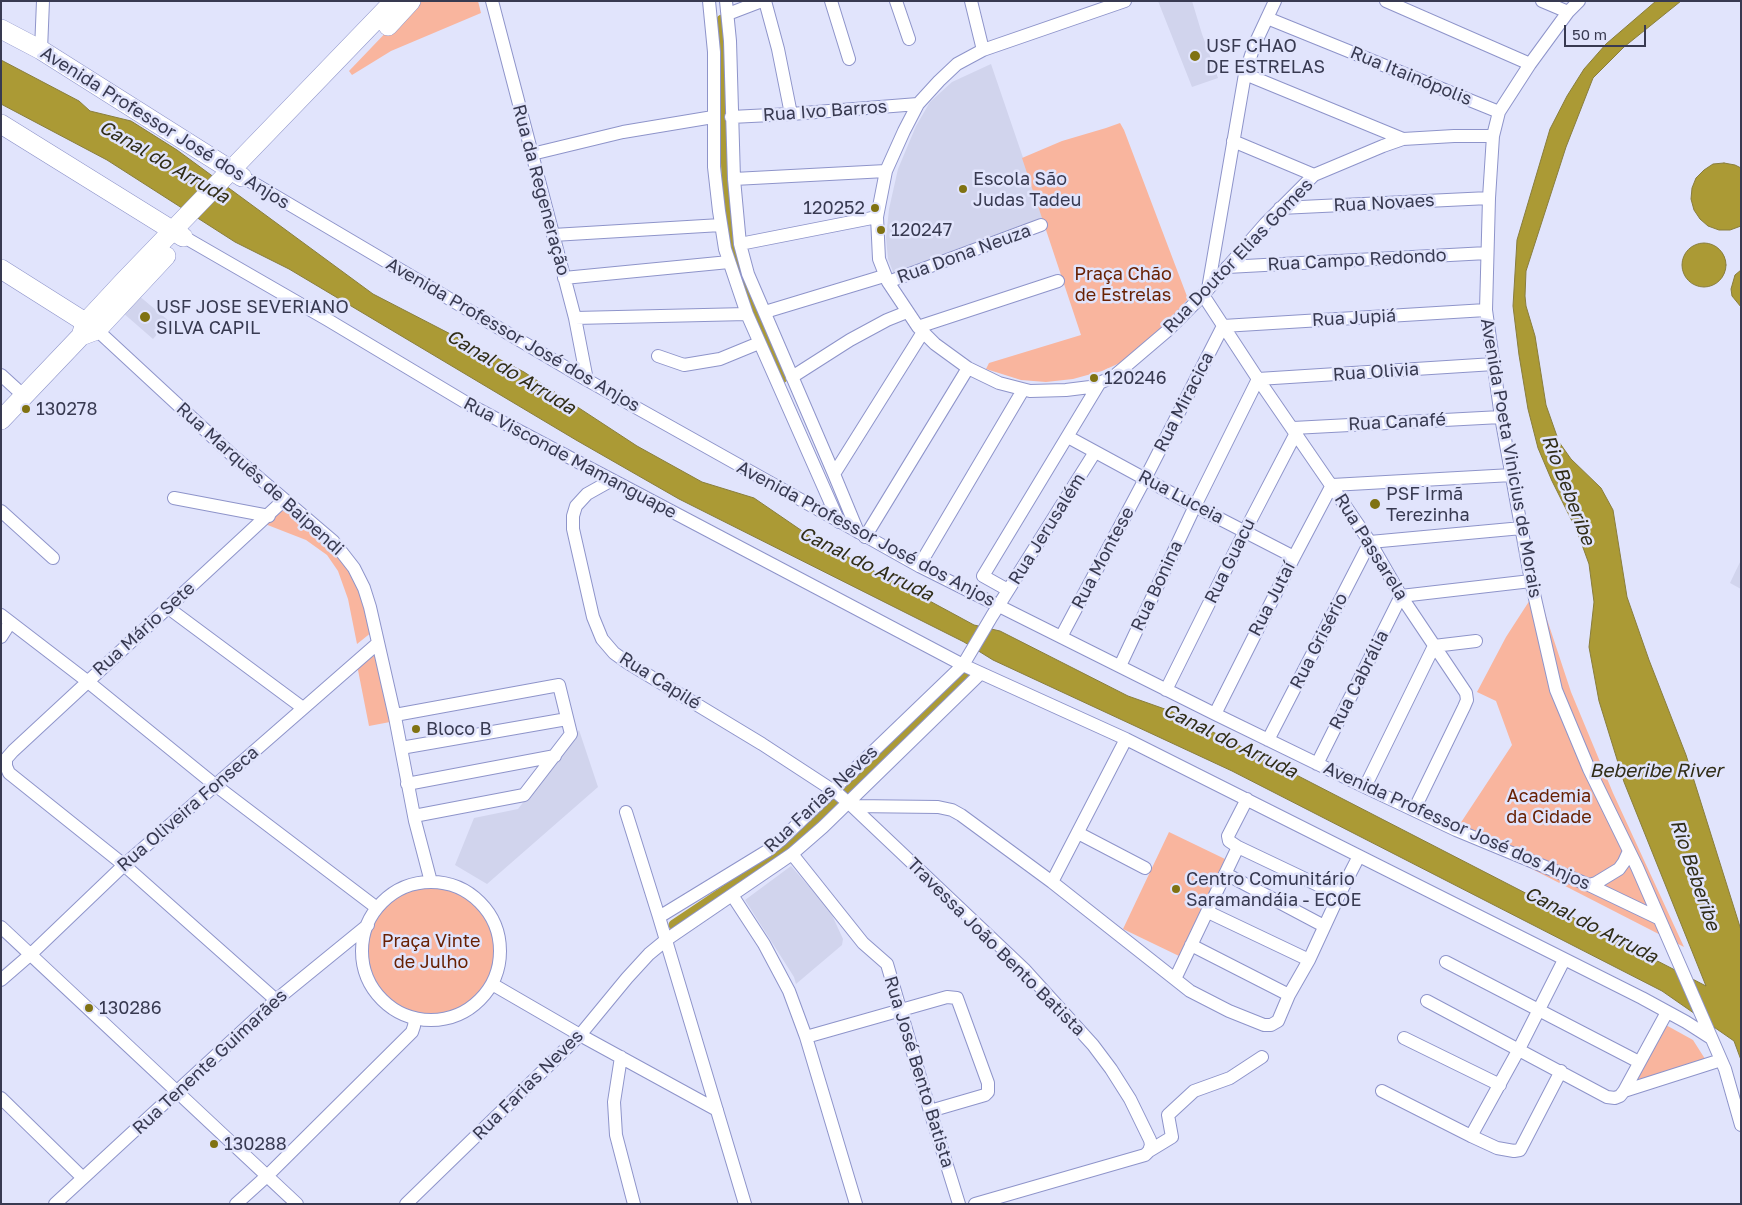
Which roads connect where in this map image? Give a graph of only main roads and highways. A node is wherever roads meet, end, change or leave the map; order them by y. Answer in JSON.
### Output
{"nodes":[{"id":1,"x":394,"y":1,"type":"edge"},
{"id":2,"x":411,"y":1,"type":"edge"},
{"id":3,"x":1,"y":29,"type":"edge"},
{"id":4,"x":1,"y":124,"type":"edge"},
{"id":5,"x":234,"y":177,"type":"junction"},
{"id":6,"x":184,"y":229,"type":"junction"},
{"id":7,"x":1,"y":270,"type":"edge"},
{"id":8,"x":88,"y":329,"type":"junction"},
{"id":9,"x":1,"y":420,"type":"edge"}],
"edges":[{"from":1,"to":5,"type":"main road"},
{"from":2,"to":5,"type":"main road"},
{"from":3,"to":5,"type":"main road","name":"Avenida Professor José dos Anjos"},
{"from":4,"to":6,"type":"main road"},
{"from":5,"to":6,"type":"main road"},
{"from":6,"to":8,"type":"main road"},
{"from":7,"to":8,"type":"main road","name":"Rua Marquês de Baipendi"},
{"from":8,"to":9,"type":"main road"}]}
